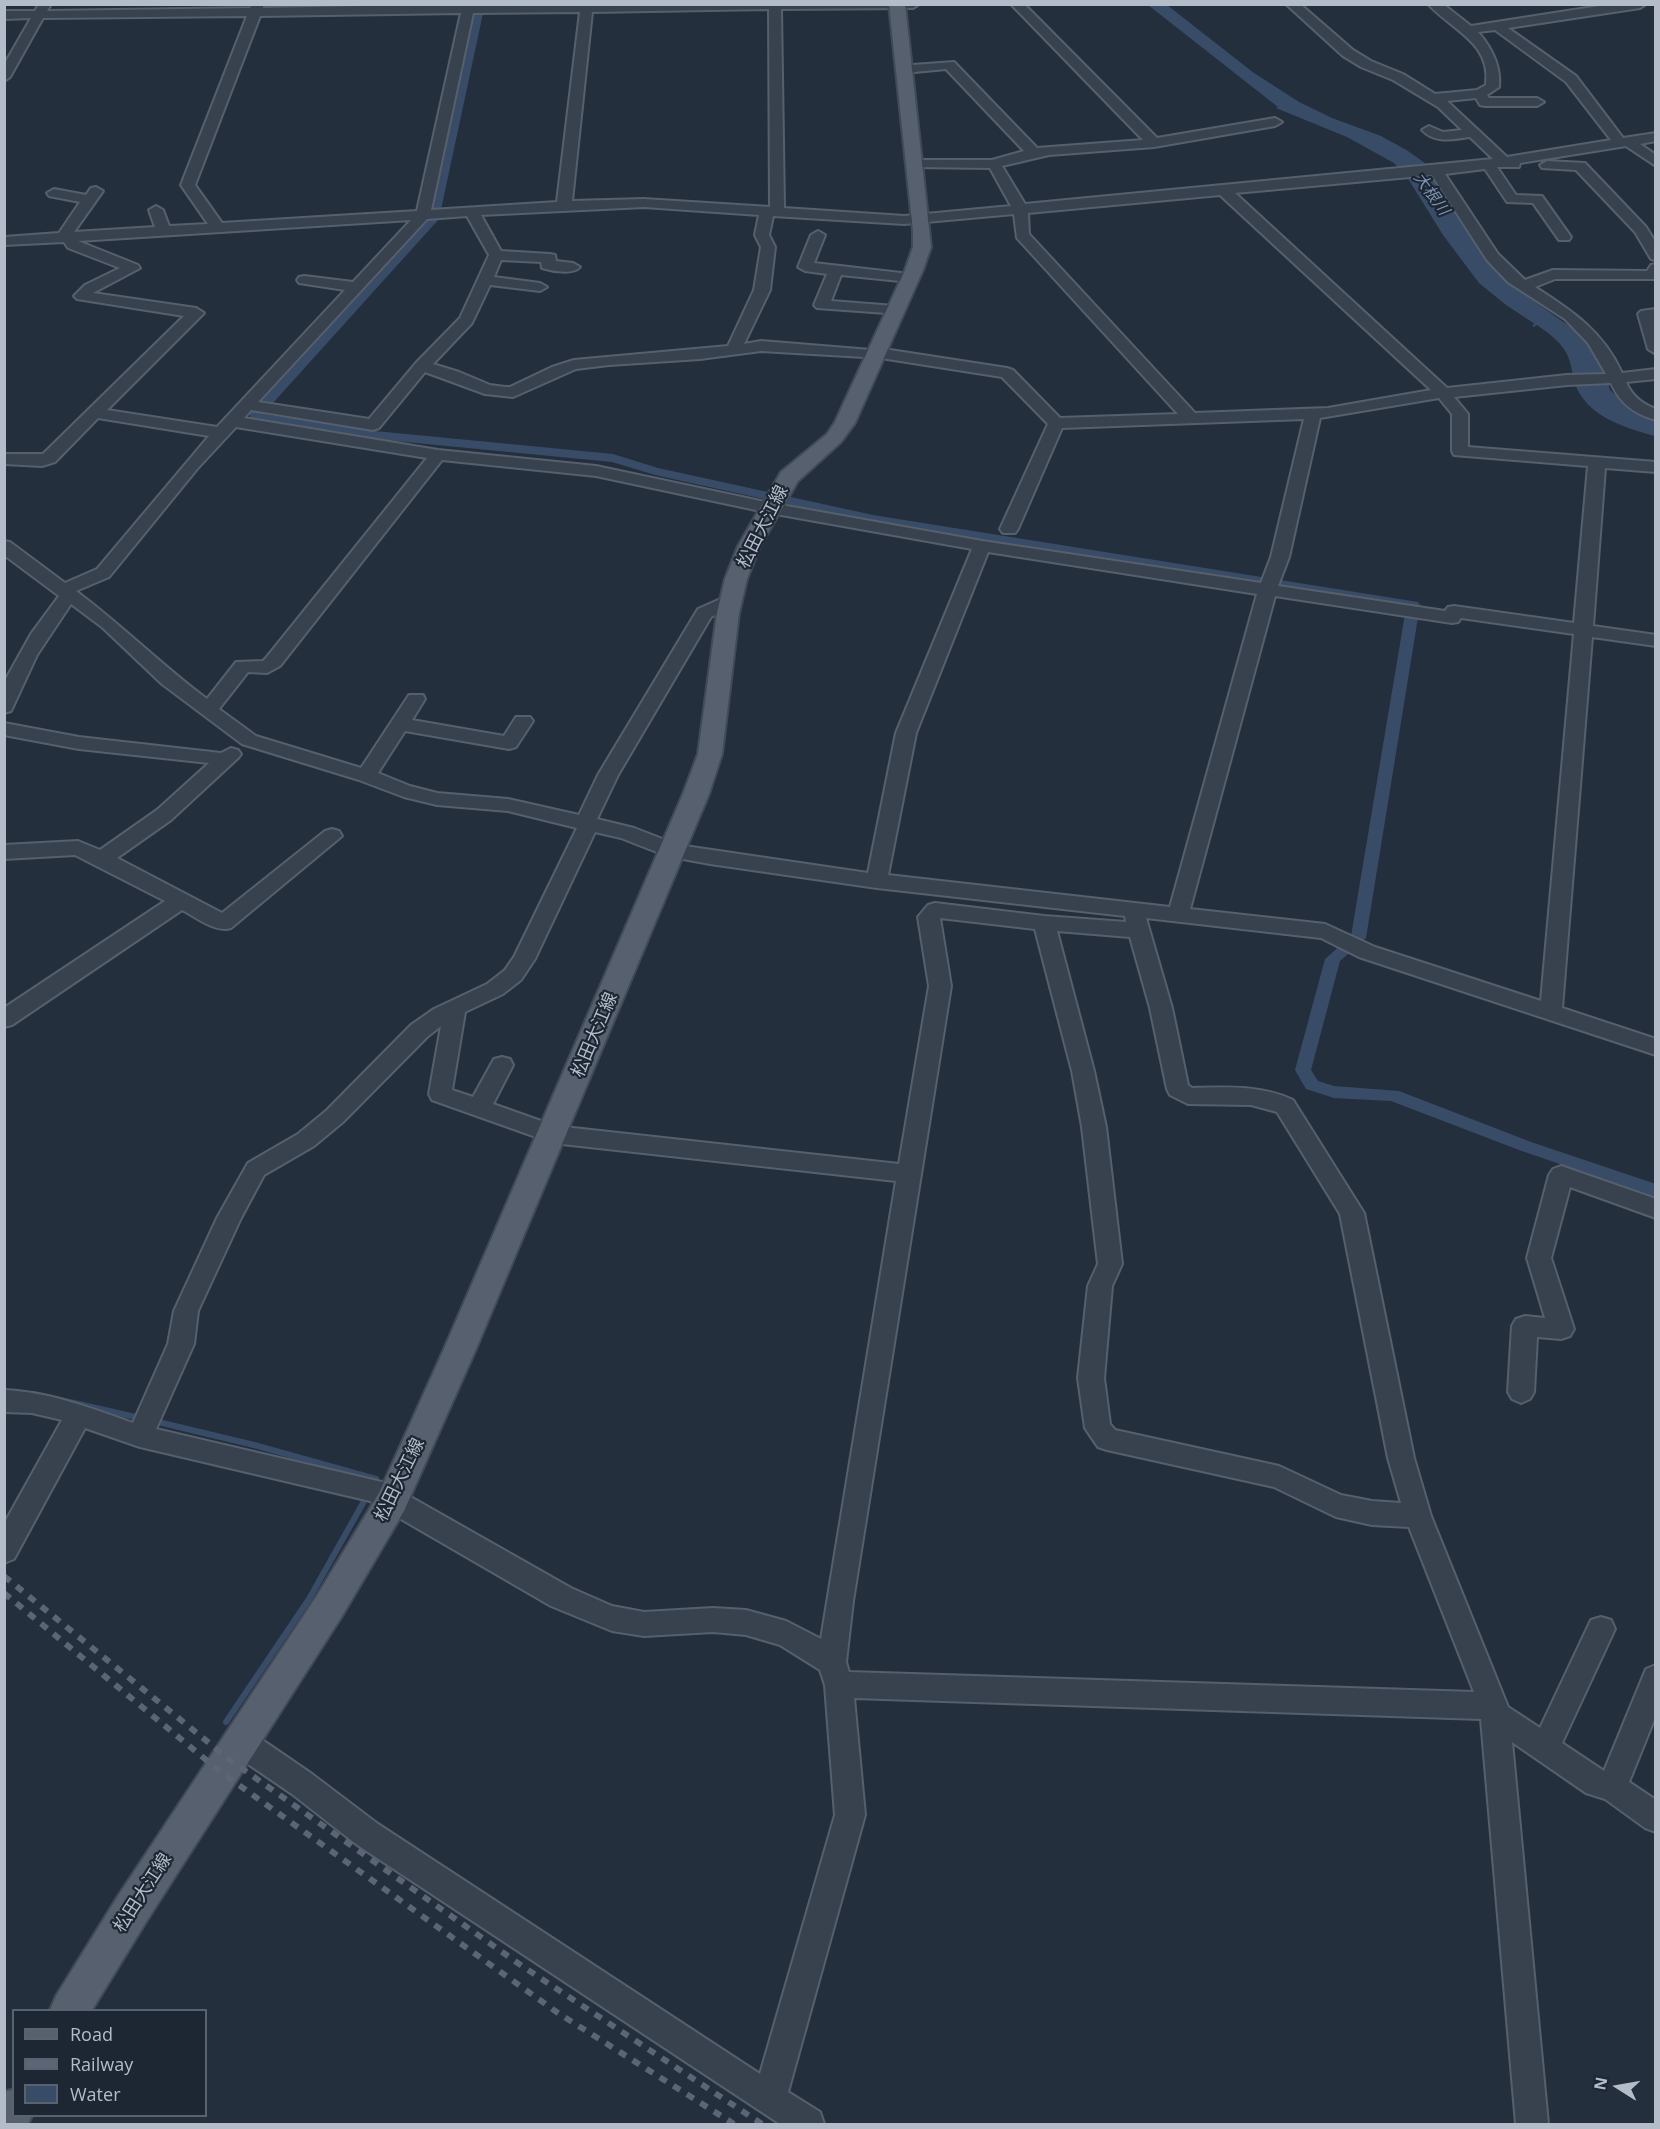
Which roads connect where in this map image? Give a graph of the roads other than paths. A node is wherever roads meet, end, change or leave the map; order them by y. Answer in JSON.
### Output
{"nodes":[{"id":1,"x":1017,"y":4,"type":"edge"},
{"id":2,"x":1292,"y":4,"type":"edge"},
{"id":3,"x":1434,"y":4,"type":"edge"},
{"id":4,"x":1640,"y":4,"type":"edge"},
{"id":5,"x":902,"y":5,"type":"edge"},
{"id":6,"x":775,"y":6,"type":"edge"},
{"id":7,"x":587,"y":7,"type":"edge"},
{"id":8,"x":469,"y":8,"type":"edge"},
{"id":9,"x":256,"y":9,"type":"edge"},
{"id":10,"x":43,"y":10,"type":"edge"},
{"id":11,"x":4,"y":15,"type":"edge"},
{"id":12,"x":1498,"y":26,"type":"junction"},
{"id":13,"x":1469,"y":30,"type":"junction"},
{"id":14,"x":904,"y":69,"type":"junction"},
{"id":15,"x":4,"y":77,"type":"edge"},
{"id":16,"x":1480,"y":94,"type":"junction"},
{"id":17,"x":1433,"y":98,"type":"junction"},
{"id":18,"x":1537,"y":102,"type":"dead end"},
{"id":19,"x":1275,"y":122,"type":"dead end"},
{"id":20,"x":1429,"y":130,"type":"dead end"},
{"id":21,"x":1473,"y":134,"type":"junction"},
{"id":22,"x":1656,"y":137,"type":"edge"},
{"id":23,"x":1624,"y":142,"type":"junction"},
{"id":24,"x":1154,"y":143,"type":"junction"},
{"id":25,"x":1034,"y":153,"type":"junction"},
{"id":26,"x":1655,"y":162,"type":"edge"},
{"id":27,"x":915,"y":163,"type":"junction"},
{"id":28,"x":1505,"y":163,"type":"junction"},
{"id":29,"x":994,"y":164,"type":"junction"},
{"id":30,"x":1489,"y":165,"type":"junction"},
{"id":31,"x":1436,"y":170,"type":"junction"},
{"id":32,"x":1222,"y":189,"type":"junction"},
{"id":33,"x":50,"y":199,"type":"dead end"},
{"id":34,"x":564,"y":205,"type":"junction"},
{"id":35,"x":156,"y":210,"type":"dead end"},
{"id":36,"x":1022,"y":210,"type":"junction"},
{"id":37,"x":475,"y":212,"type":"junction"},
{"id":38,"x":772,"y":213,"type":"junction"},
{"id":39,"x":424,"y":215,"type":"junction"},
{"id":40,"x":920,"y":218,"type":"junction"},
{"id":41,"x":218,"y":228,"type":"junction"},
{"id":42,"x":1648,"y":229,"type":"edge"},
{"id":43,"x":164,"y":231,"type":"junction"},
{"id":44,"x":818,"y":235,"type":"dead end"},
{"id":45,"x":66,"y":237,"type":"junction"},
{"id":46,"x":1564,"y":237,"type":"dead end"},
{"id":47,"x":4,"y":241,"type":"edge"},
{"id":48,"x":496,"y":255,"type":"junction"},
{"id":49,"x":1656,"y":256,"type":"edge"},
{"id":50,"x":776,"y":265,"type":"junction"},
{"id":51,"x":573,"y":267,"type":"dead end"},
{"id":52,"x":805,"y":267,"type":"junction"},
{"id":53,"x":1656,"y":268,"type":"edge"},
{"id":54,"x":835,"y":270,"type":"junction"},
{"id":55,"x":910,"y":278,"type":"junction"},
{"id":56,"x":304,"y":280,"type":"dead end"},
{"id":57,"x":483,"y":280,"type":"junction"},
{"id":58,"x":357,"y":286,"type":"junction"},
{"id":59,"x":1523,"y":286,"type":"junction"},
{"id":60,"x":540,"y":287,"type":"dead end"},
{"id":61,"x":895,"y":311,"type":"junction"},
{"id":62,"x":1656,"y":314,"type":"edge"},
{"id":63,"x":734,"y":349,"type":"junction"},
{"id":64,"x":1656,"y":349,"type":"edge"},
{"id":65,"x":877,"y":354,"type":"junction"},
{"id":66,"x":422,"y":366,"type":"junction"},
{"id":67,"x":1656,"y":375,"type":"edge"},
{"id":68,"x":1613,"y":378,"type":"junction"},
{"id":69,"x":1443,"y":393,"type":"junction"},
{"id":70,"x":247,"y":405,"type":"junction"},
{"id":71,"x":95,"y":413,"type":"junction"},
{"id":72,"x":1313,"y":414,"type":"junction"},
{"id":73,"x":1656,"y":415,"type":"edge"},
{"id":74,"x":1190,"y":417,"type":"junction"},
{"id":75,"x":1056,"y":423,"type":"junction"},
{"id":76,"x":227,"y":427,"type":"junction"},
{"id":77,"x":438,"y":455,"type":"junction"},
{"id":78,"x":4,"y":459,"type":"edge"},
{"id":79,"x":1597,"y":463,"type":"junction"},
{"id":80,"x":1656,"y":467,"type":"edge"},
{"id":81,"x":774,"y":502,"type":"junction"},
{"id":82,"x":1010,"y":530,"type":"dead end"},
{"id":83,"x":4,"y":546,"type":"edge"},
{"id":84,"x":982,"y":546,"type":"junction"},
{"id":85,"x":1269,"y":586,"type":"junction"},
{"id":86,"x":67,"y":592,"type":"junction"},
{"id":87,"x":731,"y":601,"type":"junction"},
{"id":88,"x":1584,"y":630,"type":"junction"},
{"id":89,"x":1656,"y":641,"type":"edge"},
{"id":90,"x":9,"y":680,"type":"edge"},
{"id":91,"x":416,"y":699,"type":"dead end"},
{"id":92,"x":4,"y":706,"type":"edge"},
{"id":93,"x":209,"y":709,"type":"junction"},
{"id":94,"x":523,"y":721,"type":"dead end"},
{"id":95,"x":400,"y":724,"type":"junction"},
{"id":96,"x":4,"y":729,"type":"edge"},
{"id":97,"x":249,"y":740,"type":"junction"},
{"id":98,"x":224,"y":759,"type":"junction"},
{"id":99,"x":366,"y":776,"type":"junction"},
{"id":100,"x":587,"y":824,"type":"junction"},
{"id":101,"x":332,"y":836,"type":"dead end"},
{"id":102,"x":32,"y":851,"type":"junction"},
{"id":103,"x":674,"y":851,"type":"junction"},
{"id":104,"x":4,"y":852,"type":"edge"},
{"id":105,"x":102,"y":859,"type":"junction"},
{"id":106,"x":4,"y":868,"type":"edge"},
{"id":107,"x":877,"y":881,"type":"junction"},
{"id":108,"x":180,"y":901,"type":"junction"},
{"id":109,"x":1178,"y":915,"type":"junction"},
{"id":110,"x":1136,"y":920,"type":"junction"},
{"id":111,"x":1044,"y":923,"type":"junction"},
{"id":112,"x":455,"y":1008,"type":"junction"},
{"id":113,"x":1551,"y":1014,"type":"junction"},
{"id":114,"x":4,"y":1019,"type":"edge"},
{"id":115,"x":1656,"y":1047,"type":"edge"},
{"id":116,"x":502,"y":1065,"type":"dead end"},
{"id":117,"x":479,"y":1108,"type":"junction"},
{"id":118,"x":553,"y":1134,"type":"junction"},
{"id":119,"x":909,"y":1174,"type":"junction"},
{"id":120,"x":1656,"y":1209,"type":"edge"},
{"id":121,"x":1521,"y":1392,"type":"dead end"},
{"id":122,"x":4,"y":1401,"type":"edge"},
{"id":123,"x":78,"y":1416,"type":"junction"},
{"id":124,"x":140,"y":1436,"type":"junction"},
{"id":125,"x":392,"y":1501,"type":"junction"},
{"id":126,"x":1418,"y":1516,"type":"junction"},
{"id":127,"x":4,"y":1551,"type":"edge"},
{"id":128,"x":1601,"y":1629,"type":"dead end"},
{"id":129,"x":836,"y":1673,"type":"junction"},
{"id":130,"x":1656,"y":1678,"type":"edge"},
{"id":131,"x":1494,"y":1710,"type":"junction"},
{"id":132,"x":242,"y":1743,"type":"junction"},
{"id":133,"x":1545,"y":1749,"type":"junction"},
{"id":134,"x":1612,"y":1787,"type":"junction"},
{"id":135,"x":1656,"y":1818,"type":"edge"},
{"id":136,"x":71,"y":2009,"type":"edge"},
{"id":137,"x":769,"y":2100,"type":"junction"},
{"id":138,"x":808,"y":2124,"type":"edge"},
{"id":139,"x":1532,"y":2124,"type":"edge"}],
"edges":[{"from":1,"to":24,"type":"street"},
{"from":2,"to":17,"type":"street"},
{"from":3,"to":13,"type":"street"},
{"from":4,"to":12,"type":"street"},
{"from":5,"to":6,"type":"street"},
{"from":5,"to":14,"type":"main road","name":"松田大江線"},
{"from":6,"to":7,"type":"street"},
{"from":6,"to":38,"type":"street"},
{"from":7,"to":8,"type":"street"},
{"from":7,"to":34,"type":"street"},
{"from":8,"to":9,"type":"street"},
{"from":8,"to":39,"type":"street"},
{"from":9,"to":10,"type":"street"},
{"from":9,"to":41,"type":"street"},
{"from":10,"to":11,"type":"street"},
{"from":10,"to":15,"type":"street"},
{"from":12,"to":13,"type":"street"},
{"from":12,"to":23,"type":"street"},
{"from":13,"to":16,"type":"street"},
{"from":14,"to":25,"type":"street"},
{"from":14,"to":27,"type":"main road","name":"松田大江線"},
{"from":16,"to":17,"type":"street"},
{"from":16,"to":18,"type":"street"},
{"from":17,"to":21,"type":"street"},
{"from":19,"to":24,"type":"street"},
{"from":20,"to":21,"type":"street"},
{"from":21,"to":28,"type":"street"},
{"from":22,"to":23,"type":"street"},
{"from":23,"to":26,"type":"street"},
{"from":23,"to":28,"type":"street"},
{"from":24,"to":25,"type":"street"},
{"from":25,"to":29,"type":"street"},
{"from":27,"to":29,"type":"street"},
{"from":27,"to":40,"type":"main road","name":"松田大江線"},
{"from":28,"to":30,"type":"street"},
{"from":28,"to":42,"type":"street"},
{"from":29,"to":36,"type":"street"},
{"from":30,"to":31,"type":"street"},
{"from":30,"to":46,"type":"street"},
{"from":31,"to":32,"type":"street"},
{"from":31,"to":59,"type":"street"},
{"from":32,"to":36,"type":"street"},
{"from":32,"to":69,"type":"street"},
{"from":33,"to":45,"type":"street"},
{"from":34,"to":37,"type":"street"},
{"from":34,"to":38,"type":"street"},
{"from":35,"to":43,"type":"street"},
{"from":36,"to":40,"type":"street"},
{"from":36,"to":74,"type":"street"},
{"from":37,"to":39,"type":"street"},
{"from":37,"to":48,"type":"street"},
{"from":38,"to":40,"type":"street"},
{"from":38,"to":50,"type":"street"},
{"from":39,"to":41,"type":"street"},
{"from":39,"to":58,"type":"street"},
{"from":40,"to":55,"type":"main road","name":"松田大江線"},
{"from":41,"to":43,"type":"street"},
{"from":42,"to":49,"type":"street"},
{"from":43,"to":45,"type":"street"},
{"from":44,"to":52,"type":"street"},
{"from":45,"to":47,"type":"street"},
{"from":45,"to":71,"type":"street"},
{"from":48,"to":51,"type":"street"},
{"from":48,"to":57,"type":"street"},
{"from":50,"to":52,"type":"street"},
{"from":50,"to":63,"type":"street"},
{"from":52,"to":54,"type":"street"},
{"from":53,"to":59,"type":"street"},
{"from":54,"to":55,"type":"street"},
{"from":54,"to":61,"type":"street"},
{"from":55,"to":61,"type":"main road","name":"松田大江線"},
{"from":56,"to":58,"type":"street"},
{"from":57,"to":60,"type":"street"},
{"from":57,"to":66,"type":"street"},
{"from":58,"to":70,"type":"street"},
{"from":59,"to":68,"type":"street"},
{"from":61,"to":65,"type":"main road","name":"松田大江線"},
{"from":62,"to":64,"type":"street"},
{"from":63,"to":65,"type":"street"},
{"from":63,"to":66,"type":"street"},
{"from":65,"to":75,"type":"street"},
{"from":65,"to":81,"type":"main road","name":"松田大江線"},
{"from":66,"to":70,"type":"street"},
{"from":67,"to":68,"type":"street"},
{"from":68,"to":69,"type":"street"},
{"from":68,"to":73,"type":"street"},
{"from":69,"to":72,"type":"street"},
{"from":69,"to":79,"type":"street"},
{"from":70,"to":76,"type":"street"},
{"from":71,"to":76,"type":"street"},
{"from":71,"to":78,"type":"street"},
{"from":72,"to":74,"type":"street"},
{"from":72,"to":85,"type":"street"},
{"from":74,"to":75,"type":"street"},
{"from":75,"to":82,"type":"street"},
{"from":76,"to":77,"type":"street"},
{"from":76,"to":86,"type":"street"},
{"from":77,"to":81,"type":"street"},
{"from":77,"to":93,"type":"street"},
{"from":79,"to":80,"type":"street"},
{"from":79,"to":88,"type":"street"},
{"from":81,"to":84,"type":"street"},
{"from":81,"to":87,"type":"main road","name":"松田大江線"},
{"from":83,"to":86,"type":"street"},
{"from":84,"to":85,"type":"street"},
{"from":84,"to":107,"type":"street"},
{"from":85,"to":88,"type":"street"},
{"from":85,"to":109,"type":"street"},
{"from":86,"to":90,"type":"street"},
{"from":86,"to":93,"type":"street"},
{"from":87,"to":100,"type":"street"},
{"from":87,"to":103,"type":"main road","name":"松田大江線"},
{"from":88,"to":89,"type":"street"},
{"from":88,"to":113,"type":"street"},
{"from":90,"to":92,"type":"street"},
{"from":91,"to":95,"type":"street"},
{"from":93,"to":97,"type":"street"},
{"from":94,"to":95,"type":"street"},
{"from":95,"to":99,"type":"street"},
{"from":96,"to":98,"type":"street"},
{"from":97,"to":98,"type":"street"},
{"from":97,"to":99,"type":"street"},
{"from":98,"to":105,"type":"street"},
{"from":99,"to":100,"type":"street"},
{"from":100,"to":103,"type":"street"},
{"from":100,"to":112,"type":"street"},
{"from":101,"to":108,"type":"street"},
{"from":102,"to":104,"type":"street"},
{"from":102,"to":105,"type":"street"},
{"from":102,"to":106,"type":"street"},
{"from":103,"to":107,"type":"street"},
{"from":103,"to":118,"type":"main road","name":"松田大江線"},
{"from":105,"to":108,"type":"street"},
{"from":107,"to":110,"type":"street"},
{"from":108,"to":114,"type":"street"},
{"from":109,"to":110,"type":"street"},
{"from":109,"to":113,"type":"street"},
{"from":110,"to":111,"type":"street"},
{"from":110,"to":126,"type":"street"},
{"from":111,"to":119,"type":"street"},
{"from":111,"to":126,"type":"street"},
{"from":112,"to":117,"type":"street"},
{"from":112,"to":124,"type":"street"},
{"from":113,"to":115,"type":"street"},
{"from":116,"to":117,"type":"street"},
{"from":117,"to":118,"type":"street"},
{"from":118,"to":119,"type":"street"},
{"from":118,"to":125,"type":"main road","name":"松田大江線"},
{"from":119,"to":129,"type":"street"},
{"from":120,"to":121,"type":"street"},
{"from":122,"to":123,"type":"street"},
{"from":123,"to":124,"type":"street"},
{"from":123,"to":127,"type":"street"},
{"from":124,"to":125,"type":"street"},
{"from":125,"to":129,"type":"street"},
{"from":125,"to":132,"type":"main road","name":"松田大江線"},
{"from":126,"to":131,"type":"street"},
{"from":128,"to":133,"type":"street"},
{"from":129,"to":131,"type":"street"},
{"from":129,"to":137,"type":"street"},
{"from":130,"to":134,"type":"street"},
{"from":131,"to":133,"type":"street"},
{"from":131,"to":139,"type":"street"},
{"from":132,"to":136,"type":"main road","name":"松田大江線"},
{"from":132,"to":137,"type":"street"},
{"from":133,"to":134,"type":"street"},
{"from":134,"to":135,"type":"street"},
{"from":137,"to":138,"type":"street"}]}
